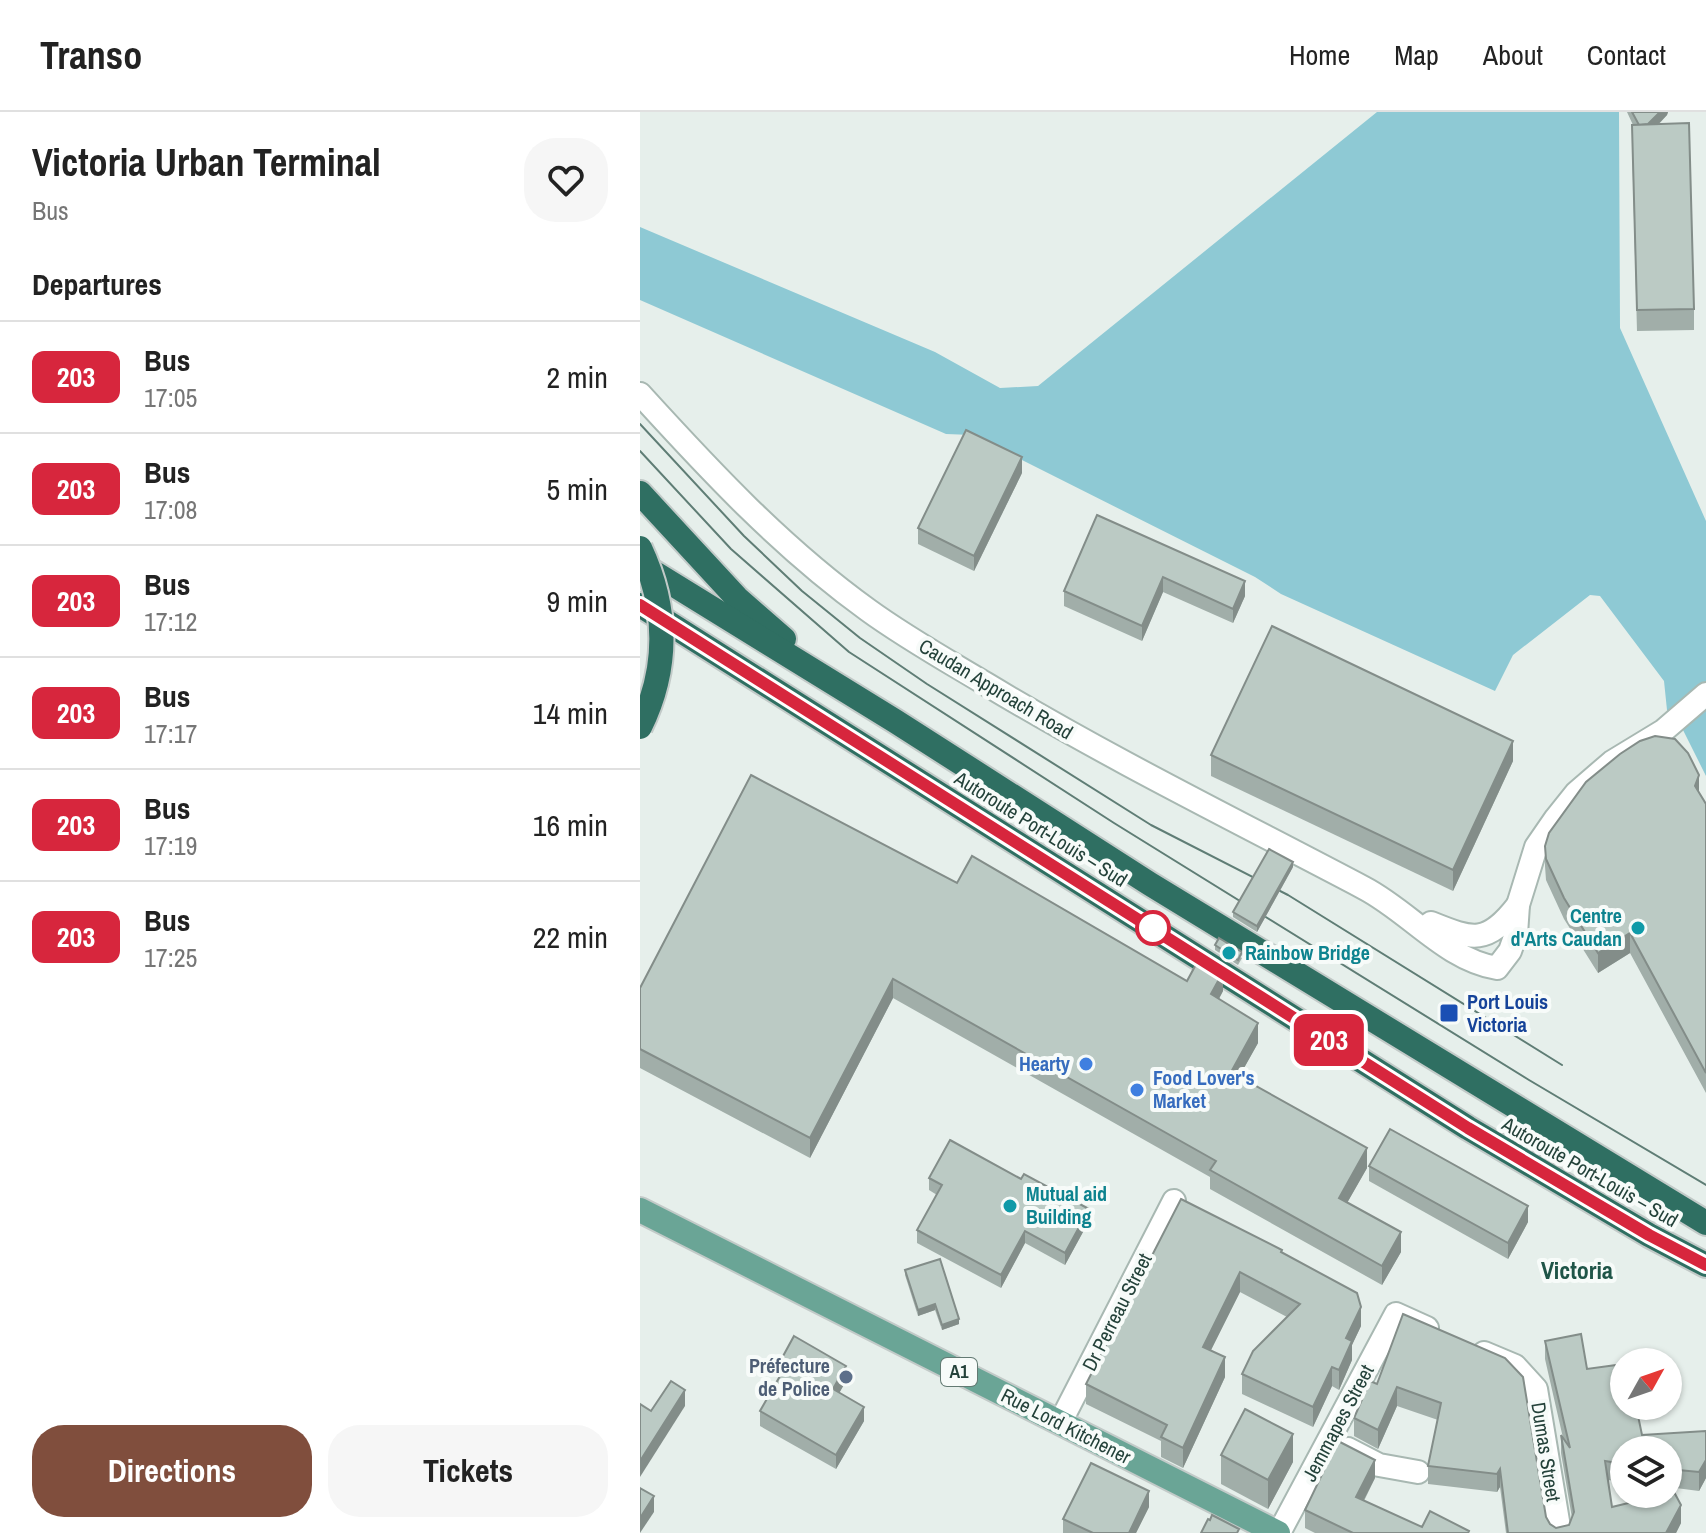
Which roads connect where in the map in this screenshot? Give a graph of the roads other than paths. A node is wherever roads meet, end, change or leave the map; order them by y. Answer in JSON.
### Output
{"nodes":[{"id":1,"x":640,"y":394,"type":"edge"},
{"id":2,"x":640,"y":493,"type":"edge"},
{"id":3,"x":640,"y":548,"type":"edge"},
{"id":4,"x":640,"y":564,"type":"edge"},
{"id":5,"x":640,"y":605,"type":"edge"},
{"id":6,"x":640,"y":621,"type":"edge"},
{"id":7,"x":838,"y":687,"type":"junction"},
{"id":8,"x":1706,"y":694,"type":"edge"},
{"id":9,"x":807,"y":710,"type":"junction"},
{"id":10,"x":640,"y":727,"type":"edge"},
{"id":11,"x":1518,"y":905,"type":"junction"},
{"id":12,"x":1403,"y":913,"type":"junction"},
{"id":13,"x":1174,"y":1201,"type":"dead end"},
{"id":14,"x":640,"y":1210,"type":"edge"},
{"id":15,"x":1706,"y":1223,"type":"edge"},
{"id":16,"x":1706,"y":1265,"type":"edge"},
{"id":17,"x":1396,"y":1314,"type":"joint"},
{"id":18,"x":1060,"y":1423,"type":"junction"},
{"id":19,"x":1329,"y":1439,"type":"junction"},
{"id":20,"x":1418,"y":1472,"type":"dead end"},
{"id":21,"x":1278,"y":1533,"type":"edge"},
{"id":22,"x":1560,"y":1533,"type":"edge"}],
"edges":[{"from":1,"to":12,"type":"street","name":"Caudan Approach Road"},
{"from":2,"to":7,"type":"highway"},
{"from":3,"to":10,"type":"highway","bridge":true},
{"from":4,"to":7,"type":"highway","name":"Autoroute Port-Louis – Sud"},
{"from":5,"to":9,"type":"highway","name":"Autoroute Port-Louis – Sud"},
{"from":6,"to":9,"type":"highway"},
{"from":7,"to":15,"type":"highway","name":"Autoroute Port-Louis – Sud"},
{"from":8,"to":11,"type":"street"},
{"from":9,"to":16,"type":"highway","name":"Autoroute Port-Louis – Sud"},
{"from":11,"to":12,"type":"street"},
{"from":11,"to":12,"type":"street"},
{"from":13,"to":18,"type":"street","name":"Dr Perreau Street"},
{"from":14,"to":18,"type":"main road","name":"Rue Lord Kitchener","number":"A1"},
{"from":17,"to":19,"type":"street","name":"Jemmapes Street"},
{"from":17,"to":22,"type":"street","name":"Dumas Street"},
{"from":18,"to":21,"type":"main road","name":"Rue Lord Kitchener","number":"A1"},
{"from":19,"to":20,"type":"street"},
{"from":19,"to":21,"type":"street","name":"Jemmapes Street"}]}
